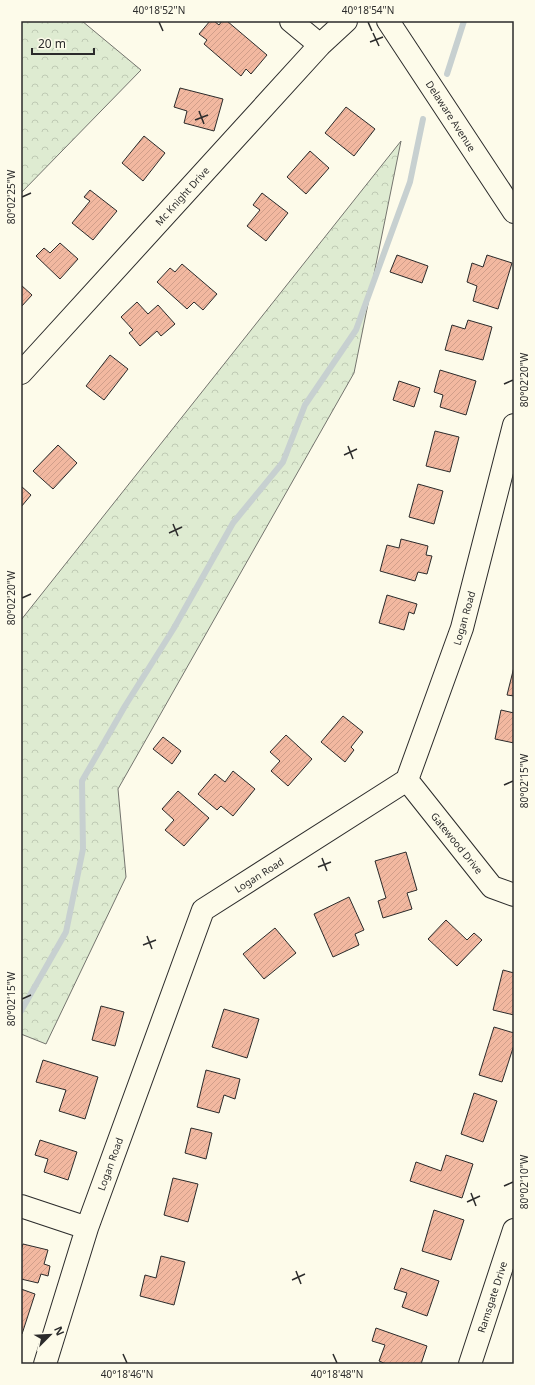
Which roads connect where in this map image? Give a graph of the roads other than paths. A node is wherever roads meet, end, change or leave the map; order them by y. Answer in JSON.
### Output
{"nodes":[{"id":1,"x":291,"y":21,"type":"edge"},
{"id":2,"x":346,"y":21,"type":"edge"},
{"id":3,"x":388,"y":21,"type":"edge"},
{"id":4,"x":320,"y":45,"type":"junction"},
{"id":5,"x":514,"y":212,"type":"edge"},
{"id":6,"x":21,"y":373,"type":"edge"},
{"id":7,"x":514,"y":425,"type":"edge"},
{"id":8,"x":407,"y":780,"type":"junction"},
{"id":9,"x":514,"y":895,"type":"edge"},
{"id":10,"x":21,"y":1206,"type":"edge"},
{"id":11,"x":87,"y":1228,"type":"junction"},
{"id":12,"x":514,"y":1230,"type":"edge"},
{"id":13,"x":45,"y":1364,"type":"edge"},
{"id":14,"x":470,"y":1364,"type":"edge"}],
"edges":[{"from":1,"to":4,"type":"street"},
{"from":2,"to":4,"type":"street","name":"Mc Knight Drive"},
{"from":3,"to":5,"type":"street","name":"Delaware Avenue"},
{"from":4,"to":6,"type":"street","name":"Mc Knight Drive"},
{"from":7,"to":8,"type":"street","name":"Logan Road"},
{"from":8,"to":9,"type":"street","name":"Gatewood Drive"},
{"from":8,"to":11,"type":"street","name":"Logan Road"},
{"from":10,"to":11,"type":"street"},
{"from":11,"to":13,"type":"street","name":"Logan Road"},
{"from":12,"to":14,"type":"street","name":"Ramsgate Drive"}]}
